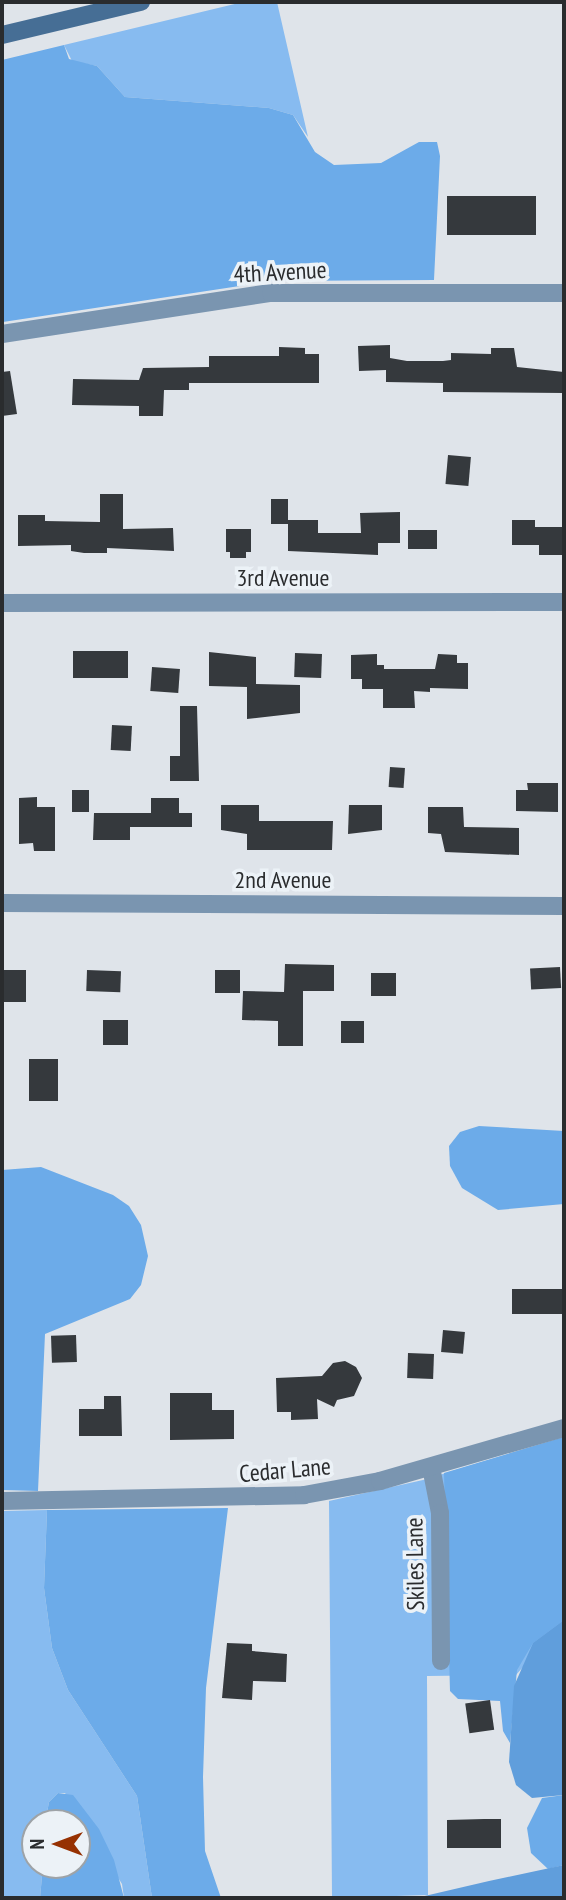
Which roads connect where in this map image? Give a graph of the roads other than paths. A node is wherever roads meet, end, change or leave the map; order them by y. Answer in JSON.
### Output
{"nodes":[{"id":1,"x":141,"y":2,"type":"edge"},
{"id":2,"x":2,"y":35,"type":"edge"},
{"id":3,"x":564,"y":293,"type":"edge"},
{"id":4,"x":2,"y":334,"type":"edge"},
{"id":5,"x":564,"y":602,"type":"edge"},
{"id":6,"x":2,"y":603,"type":"edge"},
{"id":7,"x":2,"y":903,"type":"edge"},
{"id":8,"x":564,"y":906,"type":"edge"},
{"id":9,"x":564,"y":1427,"type":"edge"},
{"id":10,"x":431,"y":1467,"type":"junction"},
{"id":11,"x":2,"y":1500,"type":"edge"},
{"id":12,"x":441,"y":1661,"type":"dead end"}],
"edges":[{"from":1,"to":2,"type":"street"},
{"from":3,"to":4,"type":"street","name":"4th Avenue"},
{"from":5,"to":6,"type":"street","name":"3rd Avenue"},
{"from":7,"to":8,"type":"street","name":"2nd Avenue"},
{"from":9,"to":10,"type":"street","name":"Cedar Lane"},
{"from":10,"to":11,"type":"street","name":"Cedar Lane"},
{"from":10,"to":12,"type":"street","name":"Skiles Lane"}]}
